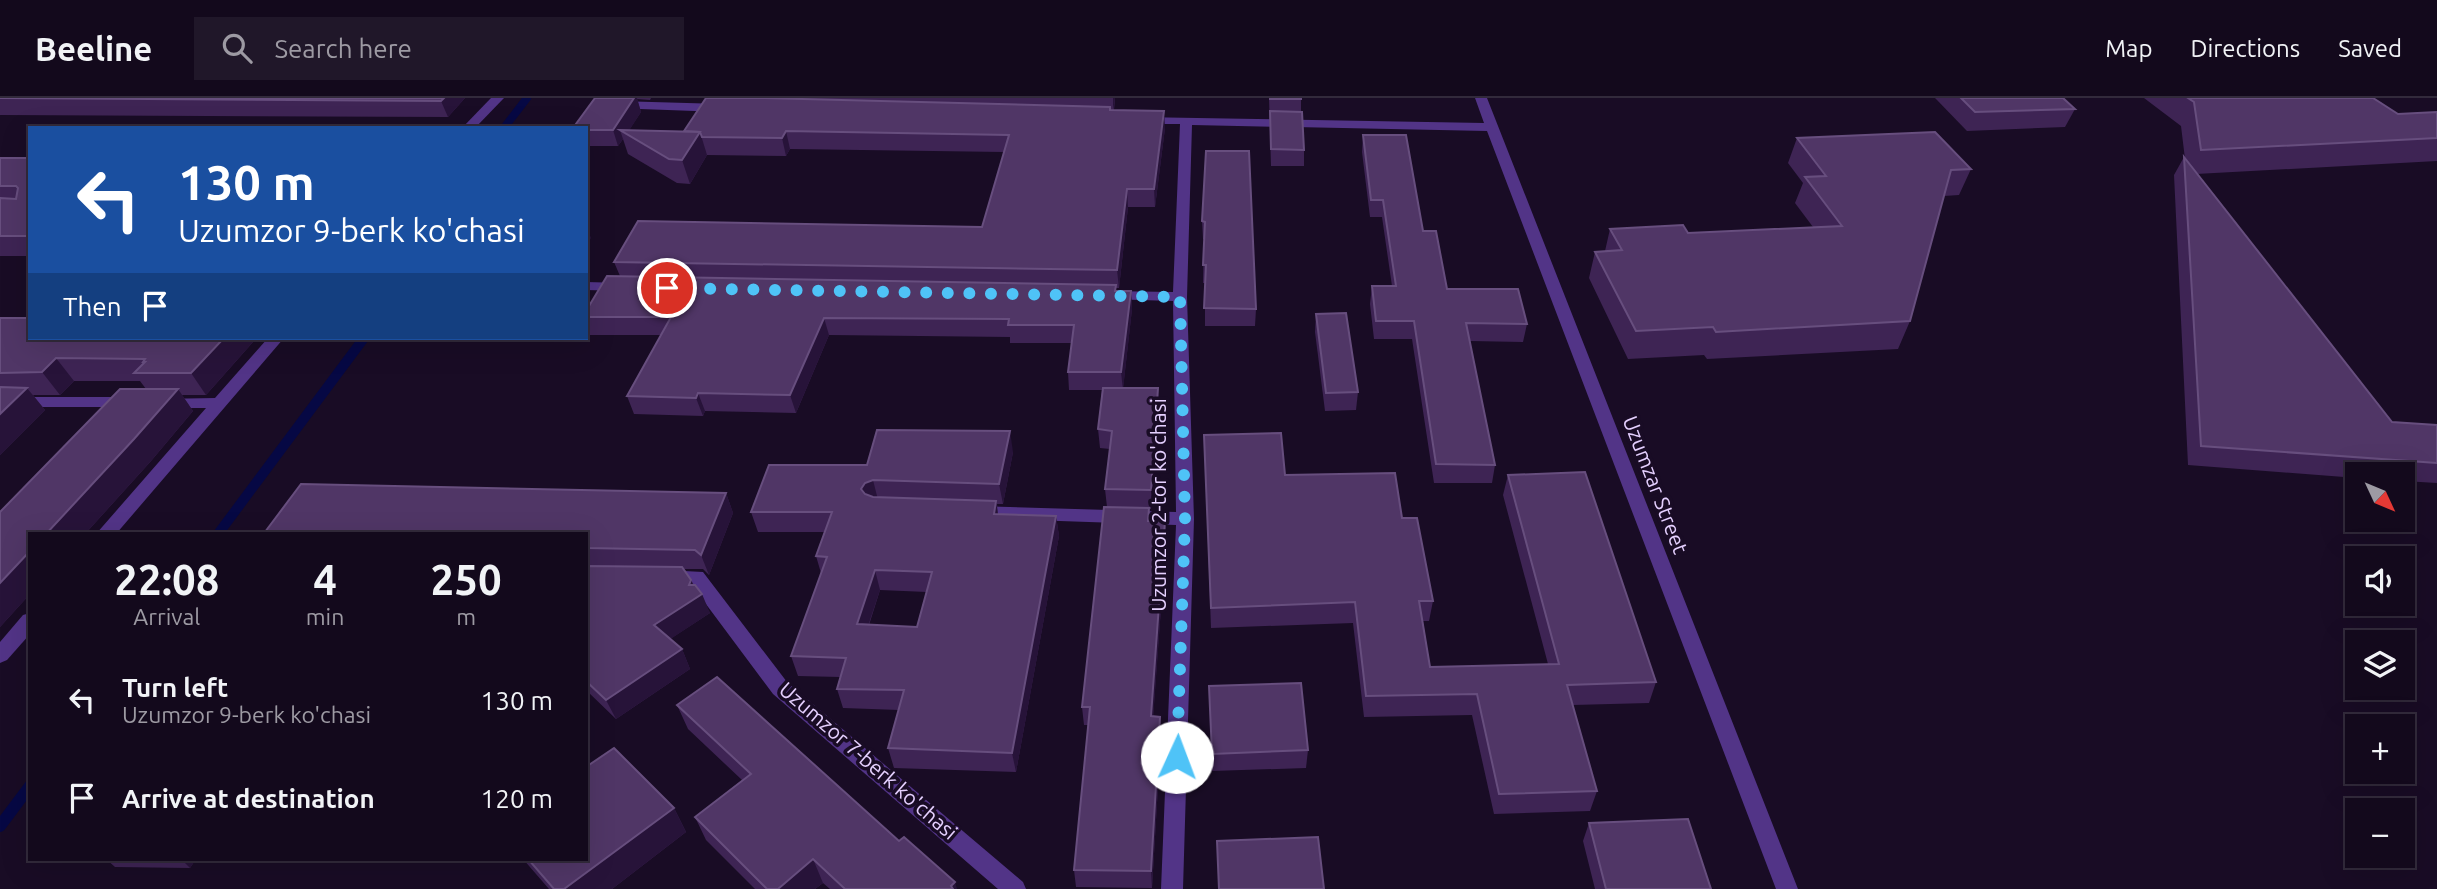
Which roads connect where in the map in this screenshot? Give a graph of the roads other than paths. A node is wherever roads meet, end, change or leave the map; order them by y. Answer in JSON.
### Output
{"nodes":[{"id":1,"x":498,"y":98,"type":"edge"},
{"id":2,"x":1481,"y":98,"type":"edge"},
{"id":3,"x":598,"y":105,"type":"edge"},
{"id":4,"x":734,"y":109,"type":"edge"},
{"id":5,"x":1131,"y":120,"type":"edge"},
{"id":6,"x":1186,"y":121,"type":"junction"},
{"id":7,"x":470,"y":126,"type":"edge"},
{"id":8,"x":1492,"y":127,"type":"junction"},
{"id":9,"x":588,"y":286,"type":"edge"},
{"id":10,"x":642,"y":287,"type":"edge"},
{"id":11,"x":1097,"y":295,"type":"edge"},
{"id":12,"x":1180,"y":297,"type":"junction"},
{"id":13,"x":274,"y":340,"type":"edge"},
{"id":14,"x":0,"y":402,"type":"edge"},
{"id":15,"x":219,"y":403,"type":"junction"},
{"id":16,"x":962,"y":512,"type":"edge"},
{"id":17,"x":1185,"y":519,"type":"junction"},
{"id":18,"x":107,"y":532,"type":"edge"},
{"id":19,"x":641,"y":577,"type":"edge"},
{"id":20,"x":28,"y":622,"type":"edge"},
{"id":21,"x":0,"y":654,"type":"edge"},
{"id":22,"x":1015,"y":889,"type":"edge"},
{"id":23,"x":1172,"y":889,"type":"edge"},
{"id":24,"x":1787,"y":889,"type":"edge"}],
"edges":[{"from":1,"to":7,"type":"street"},
{"from":2,"to":8,"type":"street","name":"Uzumzar Street"},
{"from":3,"to":4,"type":"street"},
{"from":5,"to":6,"type":"street"},
{"from":6,"to":8,"type":"street"},
{"from":6,"to":12,"type":"street","name":"Uzumzor 2-tor ko'chasi"},
{"from":8,"to":24,"type":"street","name":"Uzumzar Street"},
{"from":9,"to":10,"type":"street"},
{"from":11,"to":12,"type":"street"},
{"from":12,"to":17,"type":"street","name":"Uzumzor 2-tor ko'chasi"},
{"from":13,"to":15,"type":"street"},
{"from":14,"to":15,"type":"street"},
{"from":15,"to":18,"type":"street"},
{"from":16,"to":17,"type":"street"},
{"from":17,"to":23,"type":"street","name":"Uzumzor 2-tor ko'chasi"},
{"from":19,"to":22,"type":"street","name":"Uzumzor 7-berk ko'chasi"},
{"from":20,"to":21,"type":"street"}]}
